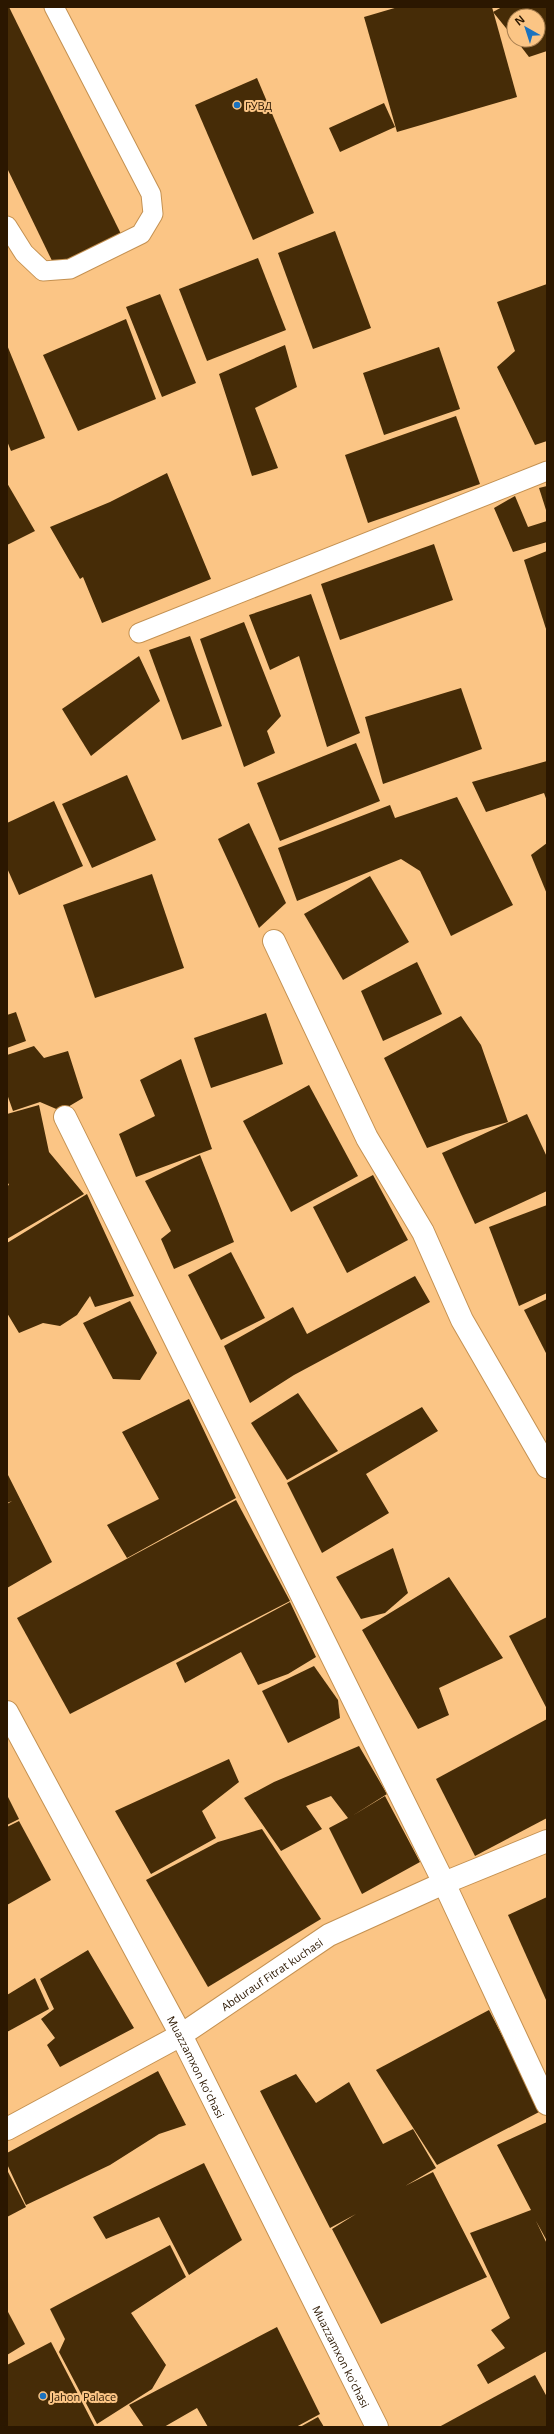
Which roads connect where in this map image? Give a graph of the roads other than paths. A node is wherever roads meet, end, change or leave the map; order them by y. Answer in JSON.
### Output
{"nodes":[{"id":1,"x":54,"y":7,"type":"edge"},
{"id":2,"x":7,"y":226,"type":"edge"},
{"id":3,"x":547,"y":471,"type":"edge"},
{"id":4,"x":139,"y":633,"type":"dead end"},
{"id":5,"x":274,"y":941,"type":"dead end"},
{"id":6,"x":65,"y":1117,"type":"dead end"},
{"id":7,"x":547,"y":1467,"type":"edge"},
{"id":8,"x":7,"y":1712,"type":"edge"},
{"id":9,"x":547,"y":1841,"type":"edge"},
{"id":10,"x":444,"y":1883,"type":"junction"},
{"id":11,"x":181,"y":2035,"type":"junction"},
{"id":12,"x":547,"y":2104,"type":"edge"},
{"id":13,"x":7,"y":2129,"type":"edge"},
{"id":14,"x":377,"y":2427,"type":"edge"}],
"edges":[{"from":1,"to":2,"type":"lane"},
{"from":3,"to":4,"type":"lane"},
{"from":5,"to":7,"type":"street"},
{"from":6,"to":10,"type":"street"},
{"from":8,"to":11,"type":"street","name":"Muazzamxon ko'chasi"},
{"from":9,"to":10,"type":"street","name":"Abdurauf Fitrat kuchasi"},
{"from":10,"to":11,"type":"street","name":"Abdurauf Fitrat kuchasi"},
{"from":10,"to":12,"type":"street"},
{"from":11,"to":13,"type":"street","name":"Abdurauf Fitrat kuchasi"},
{"from":11,"to":14,"type":"street","name":"Muazzamxon ko'chasi"}]}
